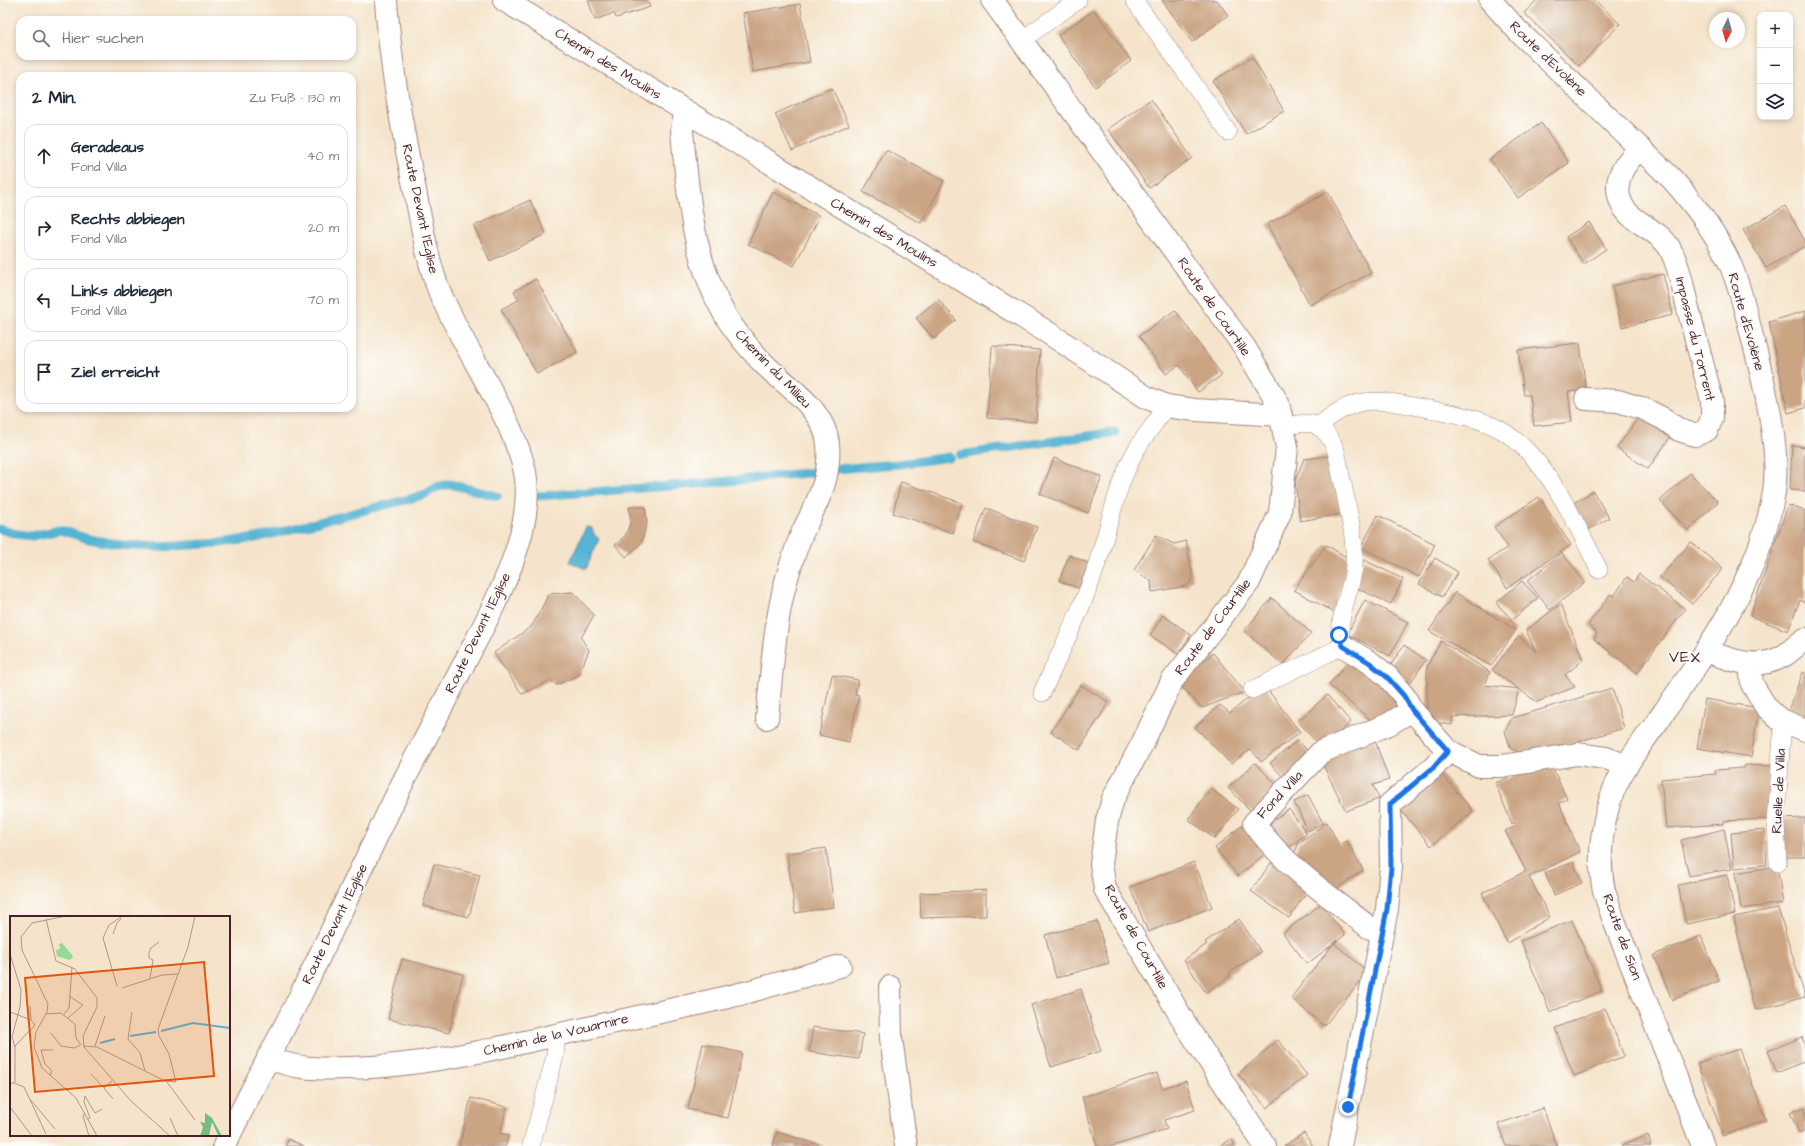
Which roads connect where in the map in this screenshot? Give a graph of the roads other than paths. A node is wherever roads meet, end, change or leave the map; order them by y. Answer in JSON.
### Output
{"nodes":[{"id":1,"x":386,"y":0,"type":"edge"},
{"id":2,"x":504,"y":0,"type":"edge"},
{"id":3,"x":992,"y":0,"type":"edge"},
{"id":4,"x":1078,"y":0,"type":"edge"},
{"id":5,"x":1134,"y":0,"type":"edge"},
{"id":6,"x":1490,"y":0,"type":"edge"},
{"id":7,"x":1022,"y":40,"type":"junction"},
{"id":8,"x":688,"y":114,"type":"junction"},
{"id":9,"x":1228,"y":132,"type":"dead end"},
{"id":10,"x":1640,"y":148,"type":"junction"},
{"id":11,"x":1586,"y":399,"type":"dead end"},
{"id":12,"x":1166,"y":406,"type":"junction"},
{"id":13,"x":1282,"y":420,"type":"junction"},
{"id":14,"x":1318,"y":427,"type":"junction"},
{"id":15,"x":1599,"y":570,"type":"dead end"},
{"id":16,"x":1805,"y":639,"type":"edge"},
{"id":17,"x":1343,"y":646,"type":"junction"},
{"id":18,"x":1707,"y":651,"type":"junction"},
{"id":19,"x":1750,"y":664,"type":"junction"},
{"id":20,"x":1252,"y":690,"type":"dead end"},
{"id":21,"x":1042,"y":693,"type":"dead end"},
{"id":22,"x":1412,"y":710,"type":"junction"},
{"id":23,"x":767,"y":718,"type":"dead end"},
{"id":24,"x":1783,"y":720,"type":"junction"},
{"id":25,"x":1805,"y":730,"type":"edge"},
{"id":26,"x":1448,"y":751,"type":"junction"},
{"id":27,"x":1627,"y":766,"type":"junction"},
{"id":28,"x":1778,"y":863,"type":"dead end"},
{"id":29,"x":1381,"y":932,"type":"junction"},
{"id":30,"x":840,"y":966,"type":"dead end"},
{"id":31,"x":890,"y":987,"type":"dead end"},
{"id":32,"x":553,"y":1036,"type":"junction"},
{"id":33,"x":268,"y":1057,"type":"junction"},
{"id":34,"x":230,"y":1134,"type":"edge"},
{"id":35,"x":229,"y":1136,"type":"edge"},
{"id":36,"x":224,"y":1146,"type":"edge"},
{"id":37,"x":531,"y":1146,"type":"edge"},
{"id":38,"x":906,"y":1146,"type":"edge"},
{"id":39,"x":1265,"y":1146,"type":"edge"},
{"id":40,"x":1340,"y":1146,"type":"edge"},
{"id":41,"x":1703,"y":1146,"type":"edge"}],
"edges":[{"from":1,"to":33,"type":"street","name":"Route Devant l'Eglise"},
{"from":2,"to":8,"type":"street","name":"Chemin des Moulins"},
{"from":3,"to":7,"type":"street","name":"Route de Courtille"},
{"from":4,"to":7,"type":"lane"},
{"from":5,"to":9,"type":"lane"},
{"from":6,"to":10,"type":"street","name":"Route d'Evolène"},
{"from":7,"to":13,"type":"street","name":"Route de Courtille"},
{"from":8,"to":12,"type":"street","name":"Chemin des Moulins"},
{"from":8,"to":23,"type":"street","name":"Chemin du Milieu"},
{"from":10,"to":11,"type":"street","name":"Impasse du Torrent"},
{"from":10,"to":18,"type":"street","name":"Route d'Evolène"},
{"from":12,"to":13,"type":"street","name":"Chemin des Moulins"},
{"from":12,"to":21,"type":"lane"},
{"from":13,"to":14,"type":"lane"},
{"from":13,"to":39,"type":"street","name":"Route de Courtille"},
{"from":14,"to":15,"type":"lane"},
{"from":14,"to":17,"type":"lane"},
{"from":16,"to":19,"type":"street"},
{"from":17,"to":20,"type":"lane"},
{"from":17,"to":22,"type":"street"},
{"from":18,"to":19,"type":"street"},
{"from":18,"to":27,"type":"street","name":"Route de Sion"},
{"from":19,"to":24,"type":"street"},
{"from":22,"to":26,"type":"street"},
{"from":22,"to":29,"type":"street","name":"Fond Villa"},
{"from":24,"to":25,"type":"street"},
{"from":24,"to":28,"type":"lane","name":"Ruelle de Villa"},
{"from":26,"to":27,"type":"street"},
{"from":26,"to":29,"type":"street"},
{"from":27,"to":41,"type":"street","name":"Route de Sion"},
{"from":29,"to":40,"type":"street"},
{"from":30,"to":32,"type":"street","name":"Chemin de la Vouarnire"},
{"from":31,"to":38,"type":"street"},
{"from":32,"to":33,"type":"street","name":"Chemin de la Vouarnire"},
{"from":32,"to":37,"type":"lane"},
{"from":33,"to":34,"type":"street","name":"Route Devant l'Eglise"},
{"from":35,"to":36,"type":"street","name":"Route Devant l'Eglise"}]}
